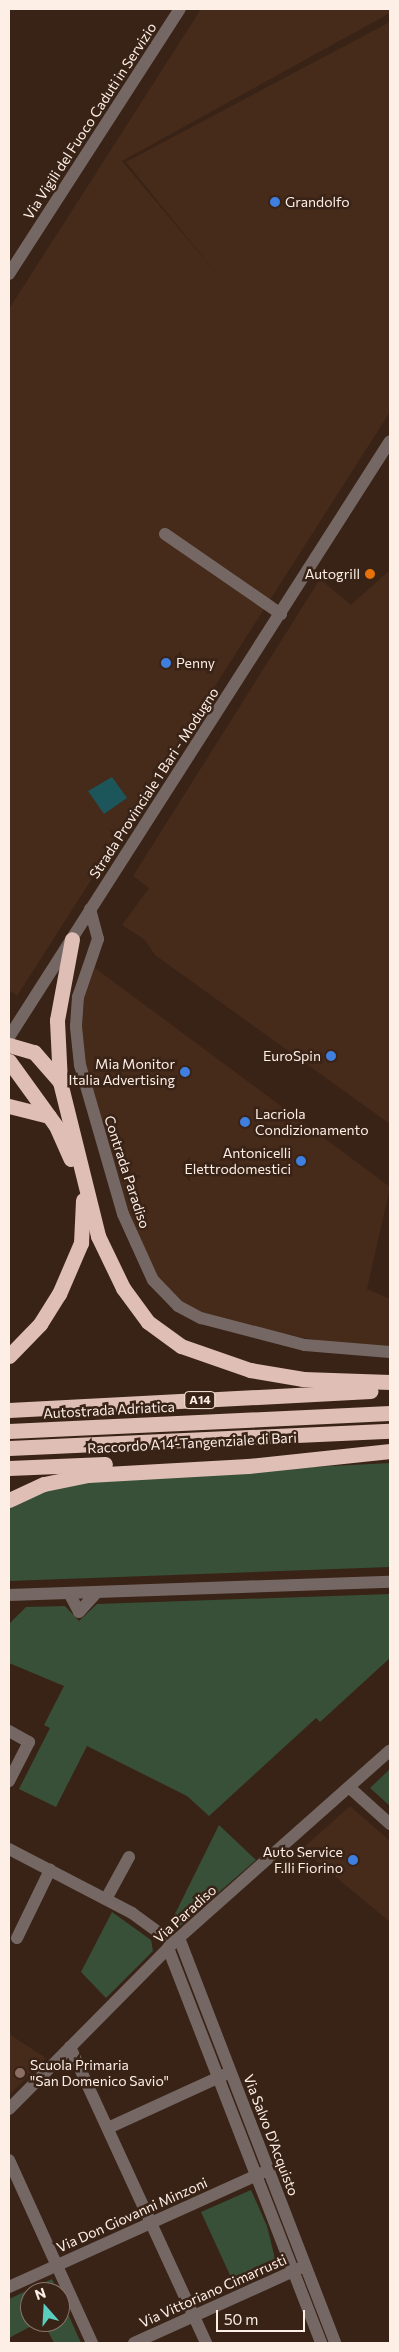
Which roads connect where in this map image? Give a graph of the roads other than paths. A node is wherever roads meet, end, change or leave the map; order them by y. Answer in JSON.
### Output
{"nodes":[{"id":1,"x":180,"y":9,"type":"edge"},
{"id":2,"x":9,"y":274,"type":"edge"},
{"id":3,"x":390,"y":441,"type":"edge"},
{"id":4,"x":165,"y":534,"type":"dead end"},
{"id":5,"x":280,"y":614,"type":"junction"},
{"id":6,"x":90,"y":909,"type":"junction"},
{"id":7,"x":72,"y":939,"type":"junction"},
{"id":8,"x":9,"y":1037,"type":"edge"},
{"id":9,"x":9,"y":1045,"type":"edge"},
{"id":10,"x":9,"y":1062,"type":"edge"},
{"id":11,"x":60,"y":1082,"type":"junction"},
{"id":12,"x":9,"y":1106,"type":"edge"},
{"id":13,"x":49,"y":1116,"type":"junction"},
{"id":14,"x":390,"y":1352,"type":"edge"},
{"id":15,"x":9,"y":1356,"type":"edge"},
{"id":16,"x":390,"y":1382,"type":"edge"},
{"id":17,"x":390,"y":1390,"type":"edge"},
{"id":18,"x":9,"y":1410,"type":"edge"},
{"id":19,"x":390,"y":1413,"type":"edge"},
{"id":20,"x":9,"y":1431,"type":"edge"},
{"id":21,"x":390,"y":1431,"type":"edge"},
{"id":22,"x":9,"y":1448,"type":"edge"},
{"id":23,"x":383,"y":1451,"type":"edge"},
{"id":24,"x":9,"y":1468,"type":"edge"},
{"id":25,"x":9,"y":1500,"type":"edge"},
{"id":26,"x":390,"y":1582,"type":"edge"},
{"id":27,"x":97,"y":1592,"type":"junction"},
{"id":28,"x":69,"y":1593,"type":"junction"},
{"id":29,"x":9,"y":1595,"type":"edge"},
{"id":30,"x":9,"y":1731,"type":"edge"},
{"id":31,"x":390,"y":1750,"type":"edge"},
{"id":32,"x":9,"y":1781,"type":"edge"},
{"id":33,"x":350,"y":1788,"type":"junction"},
{"id":34,"x":390,"y":1824,"type":"edge"},
{"id":35,"x":9,"y":1849,"type":"edge"},
{"id":36,"x":129,"y":1857,"type":"dead end"},
{"id":37,"x":50,"y":1870,"type":"junction"},
{"id":38,"x":106,"y":1899,"type":"junction"},
{"id":39,"x":18,"y":1938,"type":"dead end"},
{"id":40,"x":173,"y":1943,"type":"junction"},
{"id":41,"x":70,"y":2047,"type":"junction"},
{"id":42,"x":230,"y":2072,"type":"junction"},
{"id":43,"x":218,"y":2077,"type":"junction"},
{"id":44,"x":9,"y":2109,"type":"edge"},
{"id":45,"x":108,"y":2128,"type":"junction"},
{"id":46,"x":9,"y":2160,"type":"edge"},
{"id":47,"x":268,"y":2170,"type":"junction"},
{"id":48,"x":256,"y":2175,"type":"junction"},
{"id":49,"x":150,"y":2224,"type":"junction"},
{"id":50,"x":56,"y":2266,"type":"junction"},
{"id":51,"x":305,"y":2266,"type":"junction"},
{"id":52,"x":293,"y":2271,"type":"junction"},
{"id":53,"x":9,"y":2287,"type":"edge"},
{"id":54,"x":194,"y":2316,"type":"junction"},
{"id":55,"x":92,"y":2343,"type":"edge"},
{"id":56,"x":134,"y":2343,"type":"edge"},
{"id":57,"x":206,"y":2343,"type":"edge"},
{"id":58,"x":321,"y":2343,"type":"edge"},
{"id":59,"x":334,"y":2343,"type":"edge"}],
"edges":[{"from":1,"to":2,"type":"street","name":"Via Vigili del Fuoco Caduti in Servizio"},
{"from":3,"to":5,"type":"street","name":"Strada Provinciale 1 Bari - Modugno"},
{"from":4,"to":5,"type":"street"},
{"from":5,"to":6,"type":"street","name":"Strada Provinciale 1 Bari - Modugno"},
{"from":6,"to":7,"type":"street","name":"Strada Provinciale 1 Bari - Modugno"},
{"from":6,"to":14,"type":"street","name":"Contrada Paradiso"},
{"from":7,"to":8,"type":"street","name":"Strada Provinciale 1 Bari - Modugno"},
{"from":7,"to":11,"type":"highway"},
{"from":9,"to":11,"type":"highway"},
{"from":10,"to":13,"type":"highway"},
{"from":11,"to":16,"type":"highway"},
{"from":12,"to":13,"type":"highway"},
{"from":13,"to":15,"type":"highway"},
{"from":17,"to":18,"type":"highway","number":"A14"},
{"from":19,"to":20,"type":"highway","name":"Autostrada Adriatica","number":"A14"},
{"from":21,"to":22,"type":"highway"},
{"from":23,"to":24,"type":"highway","name":"Raccordo A14-Tangenziale di Bari"},
{"from":23,"to":25,"type":"highway"},
{"from":26,"to":27,"type":"street"},
{"from":27,"to":28,"type":"street"},
{"from":27,"to":28,"type":"street"},
{"from":28,"to":29,"type":"street"},
{"from":30,"to":32,"type":"street"},
{"from":31,"to":33,"type":"street","name":"Via Paradiso"},
{"from":33,"to":34,"type":"street"},
{"from":33,"to":40,"type":"street","name":"Via Paradiso"},
{"from":35,"to":37,"type":"street"},
{"from":36,"to":38,"type":"street"},
{"from":37,"to":38,"type":"street"},
{"from":37,"to":39,"type":"street"},
{"from":38,"to":40,"type":"street"},
{"from":40,"to":41,"type":"street","name":"Via Paradiso"},
{"from":40,"to":42,"type":"street","name":"Via Salvo D'Acquisto"},
{"from":40,"to":43,"type":"street","name":"Via Salvo D'Acquisto"},
{"from":41,"to":44,"type":"street","name":"Via Paradiso"},
{"from":41,"to":45,"type":"street"},
{"from":42,"to":43,"type":"street"},
{"from":42,"to":47,"type":"street","name":"Via Salvo D'Acquisto"},
{"from":43,"to":45,"type":"street"},
{"from":43,"to":48,"type":"street","name":"Via Salvo D'Acquisto"},
{"from":45,"to":49,"type":"street"},
{"from":46,"to":50,"type":"street"},
{"from":47,"to":48,"type":"street","name":"Via Don Giovanni Minzoni"},
{"from":47,"to":51,"type":"street","name":"Via Salvo D'Acquisto"},
{"from":48,"to":49,"type":"street","name":"Via Don Giovanni Minzoni"},
{"from":48,"to":52,"type":"street","name":"Via Salvo D'Acquisto"},
{"from":49,"to":50,"type":"street","name":"Via Don Giovanni Minzoni"},
{"from":49,"to":54,"type":"street"},
{"from":50,"to":53,"type":"street","name":"Via Don Giovanni Minzoni"},
{"from":50,"to":55,"type":"street"},
{"from":51,"to":52,"type":"street","name":"Via Vittoriano Cimarrusti"},
{"from":51,"to":59,"type":"street","name":"Via Salvo D'Acquisto"},
{"from":52,"to":54,"type":"street","name":"Via Vittoriano Cimarrusti"},
{"from":52,"to":58,"type":"street","name":"Via Salvo D'Acquisto"},
{"from":54,"to":56,"type":"street","name":"Via Vittoriano Cimarrusti"},
{"from":54,"to":57,"type":"street"}]}
